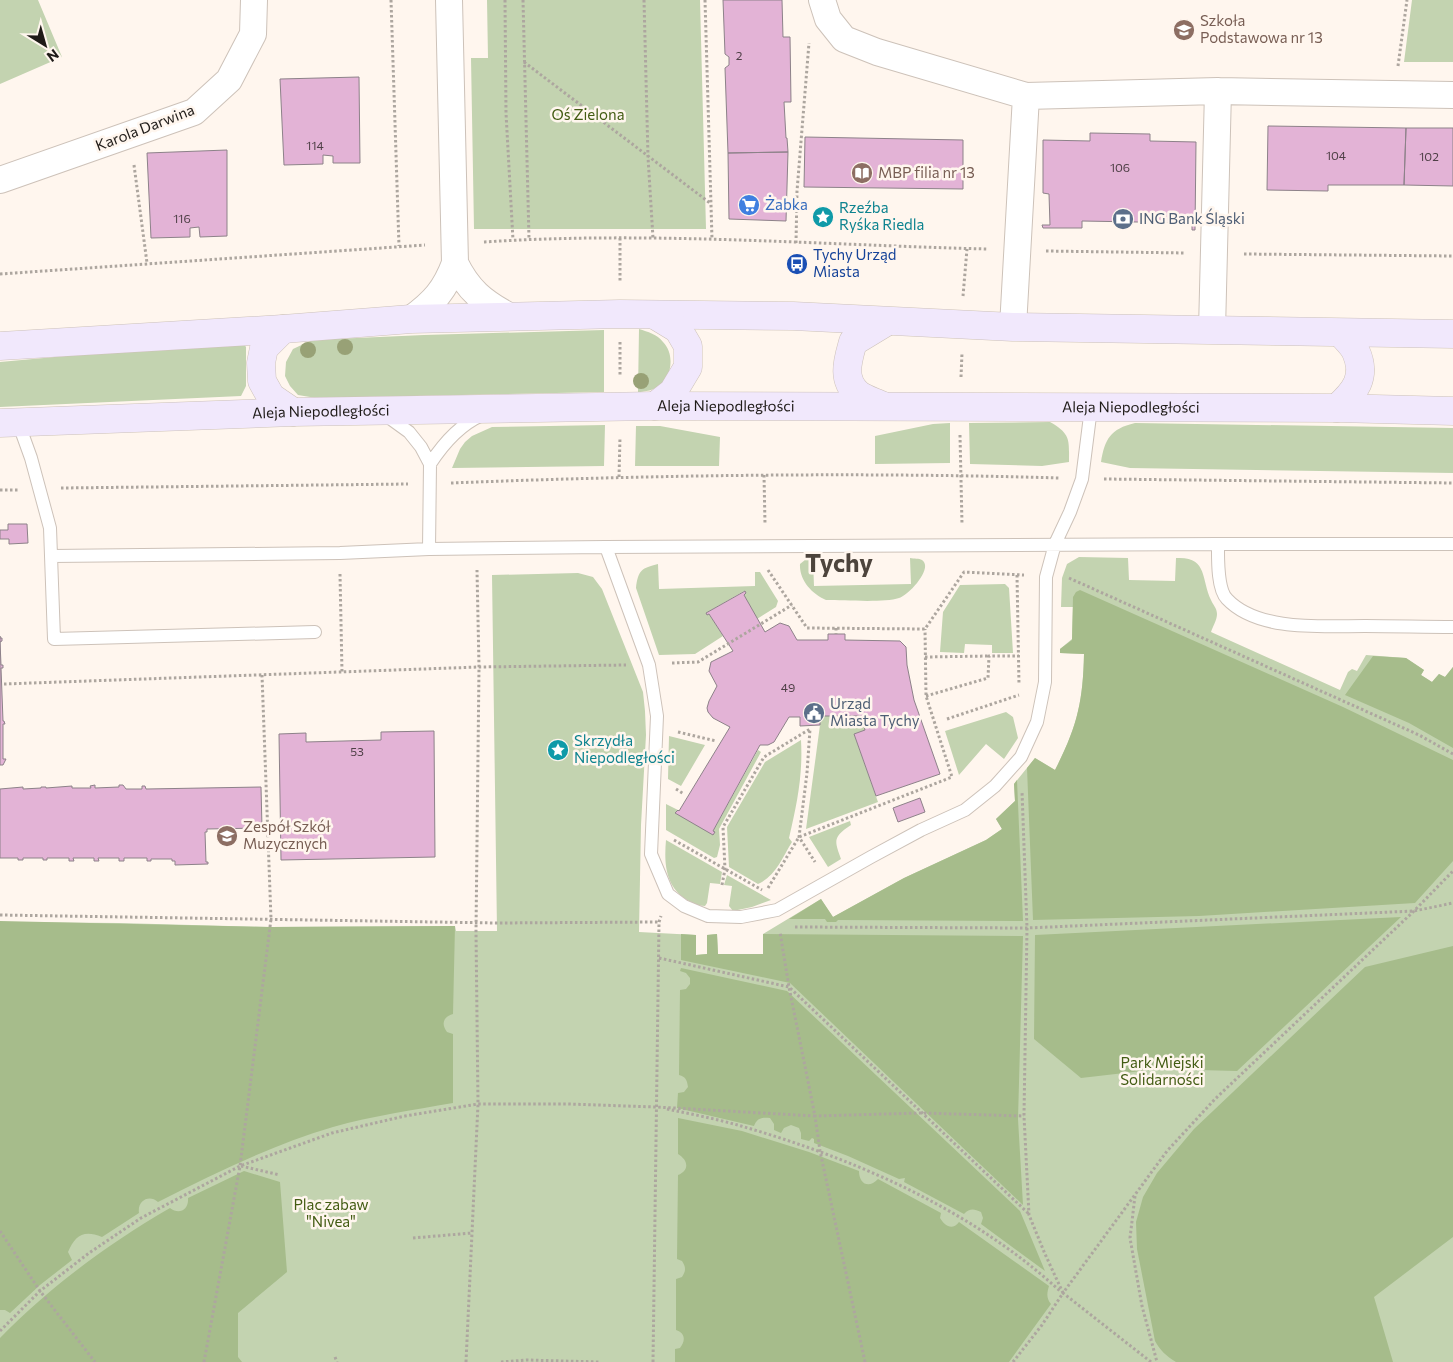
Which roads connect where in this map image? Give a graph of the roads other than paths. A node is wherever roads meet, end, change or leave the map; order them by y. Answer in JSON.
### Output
{"nodes":[{"id":1,"x":254,"y":0,"type":"edge"},
{"id":2,"x":449,"y":0,"type":"edge"},
{"id":3,"x":822,"y":0,"type":"edge"},
{"id":4,"x":1218,"y":91,"type":"junction"},
{"id":5,"x":1453,"y":95,"type":"edge"},
{"id":6,"x":1026,"y":96,"type":"junction"},
{"id":7,"x":0,"y":180,"type":"edge"},
{"id":8,"x":455,"y":263,"type":"junction"},
{"id":9,"x":655,"y":314,"type":"junction"},
{"id":10,"x":509,"y":316,"type":"junction"},
{"id":11,"x":411,"y":319,"type":"junction"},
{"id":12,"x":886,"y":322,"type":"junction"},
{"id":13,"x":1013,"y":327,"type":"junction"},
{"id":14,"x":283,"y":329,"type":"junction"},
{"id":15,"x":1212,"y":330,"type":"junction"},
{"id":16,"x":1341,"y":333,"type":"junction"},
{"id":17,"x":1453,"y":334,"type":"edge"},
{"id":18,"x":0,"y":346,"type":"edge"},
{"id":19,"x":655,"y":406,"type":"junction"},
{"id":20,"x":882,"y":406,"type":"junction"},
{"id":21,"x":498,"y":408,"type":"junction"},
{"id":22,"x":1091,"y":408,"type":"junction"},
{"id":23,"x":1337,"y":408,"type":"junction"},
{"id":24,"x":372,"y":411,"type":"junction"},
{"id":25,"x":1453,"y":411,"type":"edge"},
{"id":26,"x":293,"y":412,"type":"junction"},
{"id":27,"x":9,"y":422,"type":"edge"},
{"id":28,"x":430,"y":464,"type":"junction"},
{"id":29,"x":1055,"y":544,"type":"junction"},
{"id":30,"x":1218,"y":544,"type":"junction"},
{"id":31,"x":1453,"y":544,"type":"edge"},
{"id":32,"x":606,"y":547,"type":"junction"},
{"id":33,"x":429,"y":549,"type":"junction"},
{"id":34,"x":52,"y":556,"type":"junction"},
{"id":35,"x":1453,"y":627,"type":"edge"},
{"id":36,"x":315,"y":632,"type":"dead end"}],
"edges":[{"from":1,"to":7,"type":"street","name":"Karola Darwina"},
{"from":2,"to":8,"type":"street"},
{"from":3,"to":6,"type":"street"},
{"from":4,"to":5,"type":"street"},
{"from":4,"to":6,"type":"street"},
{"from":4,"to":15,"type":"street"},
{"from":6,"to":13,"type":"street"},
{"from":8,"to":10,"type":"street"},
{"from":8,"to":11,"type":"street"},
{"from":9,"to":10,"type":"street"},
{"from":9,"to":12,"type":"street"},
{"from":9,"to":19,"type":"street"},
{"from":10,"to":11,"type":"street"},
{"from":11,"to":14,"type":"street"},
{"from":12,"to":13,"type":"street"},
{"from":12,"to":20,"type":"street"},
{"from":13,"to":15,"type":"street"},
{"from":14,"to":18,"type":"street"},
{"from":14,"to":26,"type":"street"},
{"from":15,"to":16,"type":"street"},
{"from":16,"to":17,"type":"street"},
{"from":16,"to":23,"type":"street"},
{"from":19,"to":20,"type":"street","name":"Aleja Niepodległości"},
{"from":19,"to":21,"type":"street","name":"Aleja Niepodległości"},
{"from":20,"to":22,"type":"street","name":"Aleja Niepodległości"},
{"from":21,"to":24,"type":"street","name":"Aleja Niepodległości"},
{"from":21,"to":28,"type":"lane"},
{"from":22,"to":23,"type":"street","name":"Aleja Niepodległości"},
{"from":22,"to":29,"type":"lane"},
{"from":23,"to":25,"type":"street","name":"Aleja Niepodległości"},
{"from":24,"to":26,"type":"street","name":"Aleja Niepodległości"},
{"from":24,"to":28,"type":"lane"},
{"from":26,"to":27,"type":"street","name":"Aleja Niepodległości"},
{"from":27,"to":34,"type":"lane"},
{"from":28,"to":33,"type":"lane"},
{"from":29,"to":30,"type":"lane"},
{"from":29,"to":32,"type":"lane"},
{"from":29,"to":32,"type":"lane"},
{"from":30,"to":31,"type":"lane"},
{"from":30,"to":35,"type":"lane"},
{"from":32,"to":33,"type":"lane"},
{"from":33,"to":34,"type":"lane"},
{"from":34,"to":36,"type":"lane"}]}
